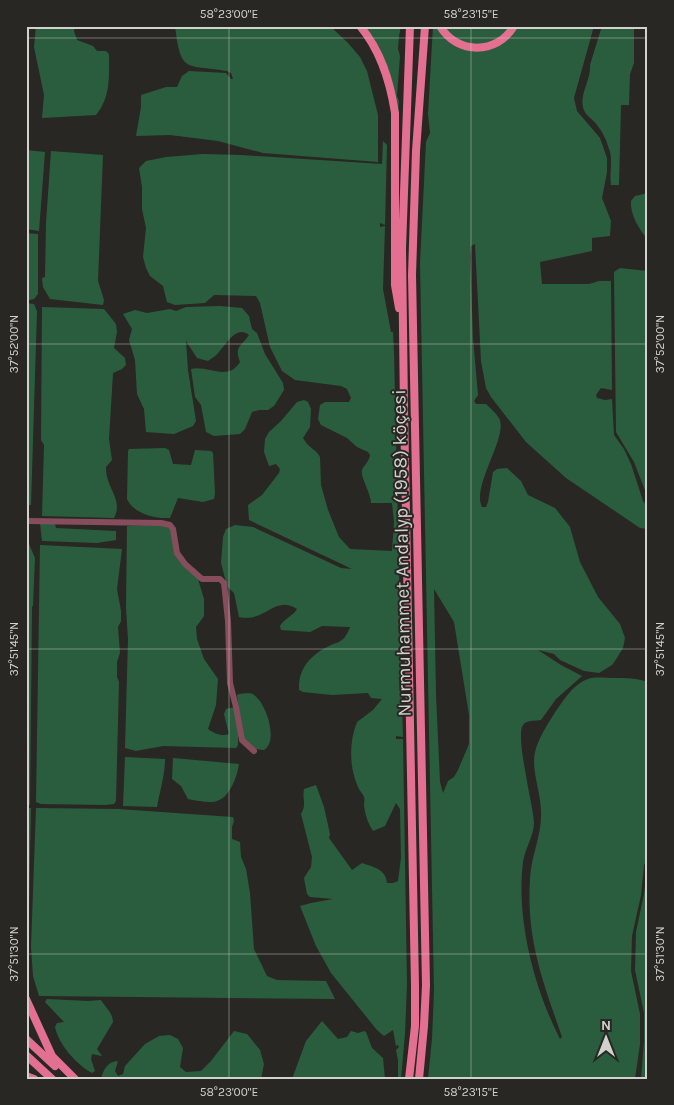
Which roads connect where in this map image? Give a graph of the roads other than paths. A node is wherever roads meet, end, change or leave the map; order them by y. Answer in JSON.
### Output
{"nodes":[{"id":1,"x":360,"y":26,"type":"edge"},
{"id":2,"x":410,"y":26,"type":"edge"},
{"id":3,"x":425,"y":26,"type":"edge"},
{"id":4,"x":440,"y":26,"type":"edge"},
{"id":5,"x":514,"y":26,"type":"edge"},
{"id":6,"x":403,"y":336,"type":"junction"},
{"id":7,"x":26,"y":521,"type":"edge"},
{"id":8,"x":254,"y":751,"type":"dead end"},
{"id":9,"x":26,"y":999,"type":"edge"},
{"id":10,"x":26,"y":1039,"type":"edge"},
{"id":11,"x":26,"y":1055,"type":"edge"},
{"id":12,"x":26,"y":1076,"type":"edge"},
{"id":13,"x":34,"y":1079,"type":"edge"},
{"id":14,"x":52,"y":1079,"type":"edge"},
{"id":15,"x":69,"y":1079,"type":"edge"},
{"id":16,"x":75,"y":1079,"type":"edge"},
{"id":17,"x":409,"y":1079,"type":"edge"},
{"id":18,"x":419,"y":1079,"type":"edge"}],
"edges":[{"from":1,"to":6,"type":"main road"},
{"from":2,"to":6,"type":"main road","name":"Nurmuhammet Andalyp (1958) köçesi"},
{"from":3,"to":18,"type":"main road","name":"Nurmuhammet Andalyp (1958) köçesi"},
{"from":4,"to":5,"type":"main road"},
{"from":6,"to":17,"type":"main road","name":"Nurmuhammet Andalyp (1958) köçesi"},
{"from":7,"to":8,"type":"street"},
{"from":9,"to":16,"type":"main road"},
{"from":10,"to":15,"type":"main road"},
{"from":11,"to":14,"type":"main road"},
{"from":12,"to":13,"type":"main road"}]}
